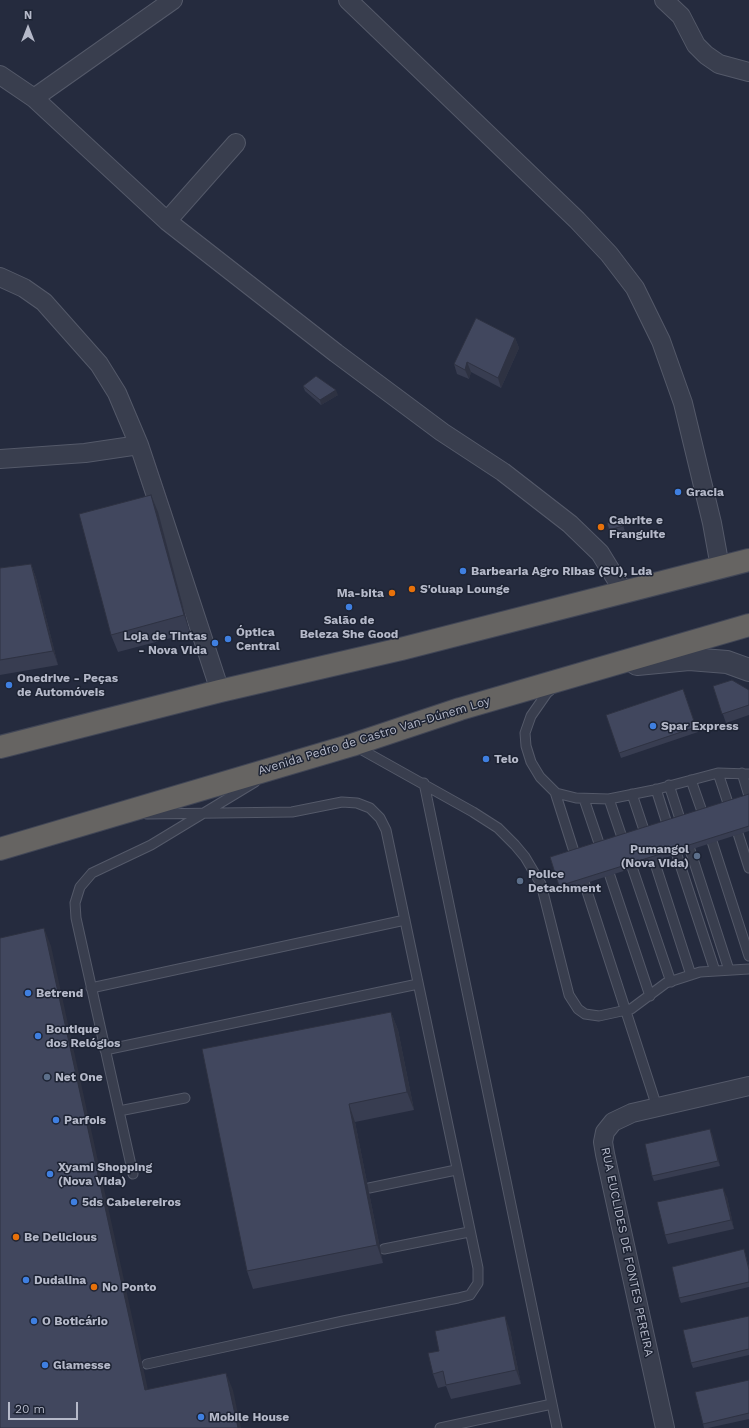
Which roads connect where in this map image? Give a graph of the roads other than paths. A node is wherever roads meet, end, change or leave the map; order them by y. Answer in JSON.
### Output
{"nodes":[{"id":1,"x":173,"y":0,"type":"edge"},
{"id":2,"x":348,"y":0,"type":"edge"},
{"id":3,"x":664,"y":0,"type":"edge"},
{"id":4,"x":749,"y":72,"type":"edge"},
{"id":5,"x":0,"y":76,"type":"edge"},
{"id":6,"x":34,"y":98,"type":"junction"},
{"id":7,"x":236,"y":143,"type":"dead end"},
{"id":8,"x":167,"y":221,"type":"junction"},
{"id":9,"x":0,"y":277,"type":"edge"},
{"id":10,"x":139,"y":445,"type":"junction"},
{"id":11,"x":0,"y":459,"type":"edge"},
{"id":12,"x":749,"y":560,"type":"edge"},
{"id":13,"x":720,"y":567,"type":"junction"},
{"id":14,"x":624,"y":592,"type":"junction"},
{"id":15,"x":749,"y":625,"type":"edge"},
{"id":16,"x":749,"y":670,"type":"edge"},
{"id":17,"x":569,"y":677,"type":"junction"},
{"id":18,"x":220,"y":691,"type":"junction"},
{"id":19,"x":352,"y":745,"type":"junction"},
{"id":20,"x":0,"y":747,"type":"edge"},
{"id":21,"x":286,"y":764,"type":"junction"},
{"id":22,"x":718,"y":773,"type":"junction"},
{"id":23,"x":745,"y":773,"type":"edge"},
{"id":24,"x":691,"y":780,"type":"junction"},
{"id":25,"x":424,"y":783,"type":"junction"},
{"id":26,"x":670,"y":785,"type":"junction"},
{"id":27,"x":656,"y":789,"type":"junction"},
{"id":28,"x":555,"y":792,"type":"junction"},
{"id":29,"x":632,"y":794,"type":"junction"},
{"id":30,"x":749,"y":796,"type":"edge"},
{"id":31,"x":609,"y":798,"type":"junction"},
{"id":32,"x":584,"y":799,"type":"junction"},
{"id":33,"x":124,"y":814,"type":"junction"},
{"id":34,"x":203,"y":814,"type":"junction"},
{"id":35,"x":26,"y":843,"type":"junction"},
{"id":36,"x":0,"y":844,"type":"edge"},
{"id":37,"x":0,"y":849,"type":"edge"},
{"id":38,"x":749,"y":868,"type":"edge"},
{"id":39,"x":405,"y":920,"type":"junction"},
{"id":40,"x":749,"y":956,"type":"edge"},
{"id":41,"x":749,"y":969,"type":"edge"},
{"id":42,"x":729,"y":970,"type":"junction"},
{"id":43,"x":715,"y":971,"type":"junction"},
{"id":44,"x":691,"y":975,"type":"junction"},
{"id":45,"x":671,"y":982,"type":"junction"},
{"id":46,"x":418,"y":984,"type":"junction"},
{"id":47,"x":91,"y":988,"type":"junction"},
{"id":48,"x":650,"y":996,"type":"junction"},
{"id":49,"x":627,"y":1010,"type":"junction"},
{"id":50,"x":106,"y":1050,"type":"junction"},
{"id":51,"x":749,"y":1086,"type":"edge"},
{"id":52,"x":185,"y":1098,"type":"dead end"},
{"id":53,"x":657,"y":1107,"type":"junction"},
{"id":54,"x":119,"y":1111,"type":"junction"},
{"id":55,"x":456,"y":1170,"type":"junction"},
{"id":56,"x":133,"y":1174,"type":"dead end"},
{"id":57,"x":369,"y":1188,"type":"dead end"},
{"id":58,"x":469,"y":1232,"type":"junction"},
{"id":59,"x":384,"y":1249,"type":"dead end"},
{"id":60,"x":148,"y":1364,"type":"dead end"},
{"id":61,"x":552,"y":1404,"type":"junction"},
{"id":62,"x":440,"y":1428,"type":"edge"},
{"id":63,"x":557,"y":1428,"type":"edge"},
{"id":64,"x":665,"y":1428,"type":"edge"}],
"edges":[{"from":1,"to":6,"type":"street"},
{"from":2,"to":13,"type":"street"},
{"from":3,"to":4,"type":"street"},
{"from":5,"to":6,"type":"street"},
{"from":6,"to":8,"type":"street"},
{"from":7,"to":8,"type":"street"},
{"from":8,"to":14,"type":"street"},
{"from":9,"to":10,"type":"street"},
{"from":10,"to":11,"type":"street"},
{"from":10,"to":18,"type":"street"},
{"from":12,"to":13,"type":"highway"},
{"from":13,"to":14,"type":"highway"},
{"from":14,"to":18,"type":"highway"},
{"from":15,"to":17,"type":"highway","name":"Avenida Pedro de Castro Van-Dúnem Loy"},
{"from":16,"to":17,"type":"street"},
{"from":17,"to":19,"type":"highway","name":"Avenida Pedro de Castro Van-Dúnem Loy"},
{"from":17,"to":28,"type":"lane"},
{"from":18,"to":20,"type":"highway"},
{"from":19,"to":21,"type":"highway","name":"Avenida Pedro de Castro Van-Dúnem Loy"},
{"from":19,"to":25,"type":"lane"},
{"from":21,"to":33,"type":"highway","name":"Avenida Pedro de Castro Van-Dúnem Loy"},
{"from":21,"to":34,"type":"lane"},
{"from":22,"to":23,"type":"lane"},
{"from":22,"to":24,"type":"lane"},
{"from":22,"to":38,"type":"lane"},
{"from":23,"to":30,"type":"lane"},
{"from":24,"to":26,"type":"lane"},
{"from":24,"to":40,"type":"lane"},
{"from":25,"to":49,"type":"lane"},
{"from":25,"to":61,"type":"lane"},
{"from":26,"to":27,"type":"lane"},
{"from":26,"to":42,"type":"lane"},
{"from":27,"to":29,"type":"lane"},
{"from":27,"to":43,"type":"lane"},
{"from":28,"to":32,"type":"lane"},
{"from":28,"to":49,"type":"lane"},
{"from":29,"to":31,"type":"lane"},
{"from":29,"to":44,"type":"lane"},
{"from":31,"to":32,"type":"lane"},
{"from":31,"to":45,"type":"lane"},
{"from":32,"to":48,"type":"lane"},
{"from":33,"to":34,"type":"lane"},
{"from":33,"to":35,"type":"highway","name":"Avenida Pedro de Castro Van-Dúnem Loy"},
{"from":34,"to":39,"type":"lane"},
{"from":34,"to":47,"type":"lane"},
{"from":35,"to":36,"type":"highway"},
{"from":35,"to":37,"type":"highway","name":"Avenida Pedro de Castro Van-Dúnem Loy"},
{"from":39,"to":46,"type":"lane"},
{"from":39,"to":47,"type":"lane"},
{"from":41,"to":42,"type":"lane"},
{"from":42,"to":43,"type":"lane"},
{"from":43,"to":44,"type":"lane"},
{"from":44,"to":45,"type":"lane"},
{"from":45,"to":48,"type":"lane"},
{"from":46,"to":50,"type":"lane"},
{"from":46,"to":55,"type":"lane"},
{"from":47,"to":50,"type":"lane"},
{"from":48,"to":49,"type":"lane"},
{"from":49,"to":53,"type":"lane"},
{"from":50,"to":54,"type":"lane"},
{"from":51,"to":53,"type":"street","name":"RUA EUCLIDES DE FONTES PEREIRA"},
{"from":52,"to":54,"type":"lane"},
{"from":53,"to":64,"type":"street","name":"RUA EUCLIDES DE FONTES PEREIRA"},
{"from":54,"to":56,"type":"lane"},
{"from":55,"to":57,"type":"lane"},
{"from":55,"to":58,"type":"lane"},
{"from":58,"to":59,"type":"lane"},
{"from":58,"to":60,"type":"lane"},
{"from":61,"to":62,"type":"lane"},
{"from":61,"to":63,"type":"lane"}]}
